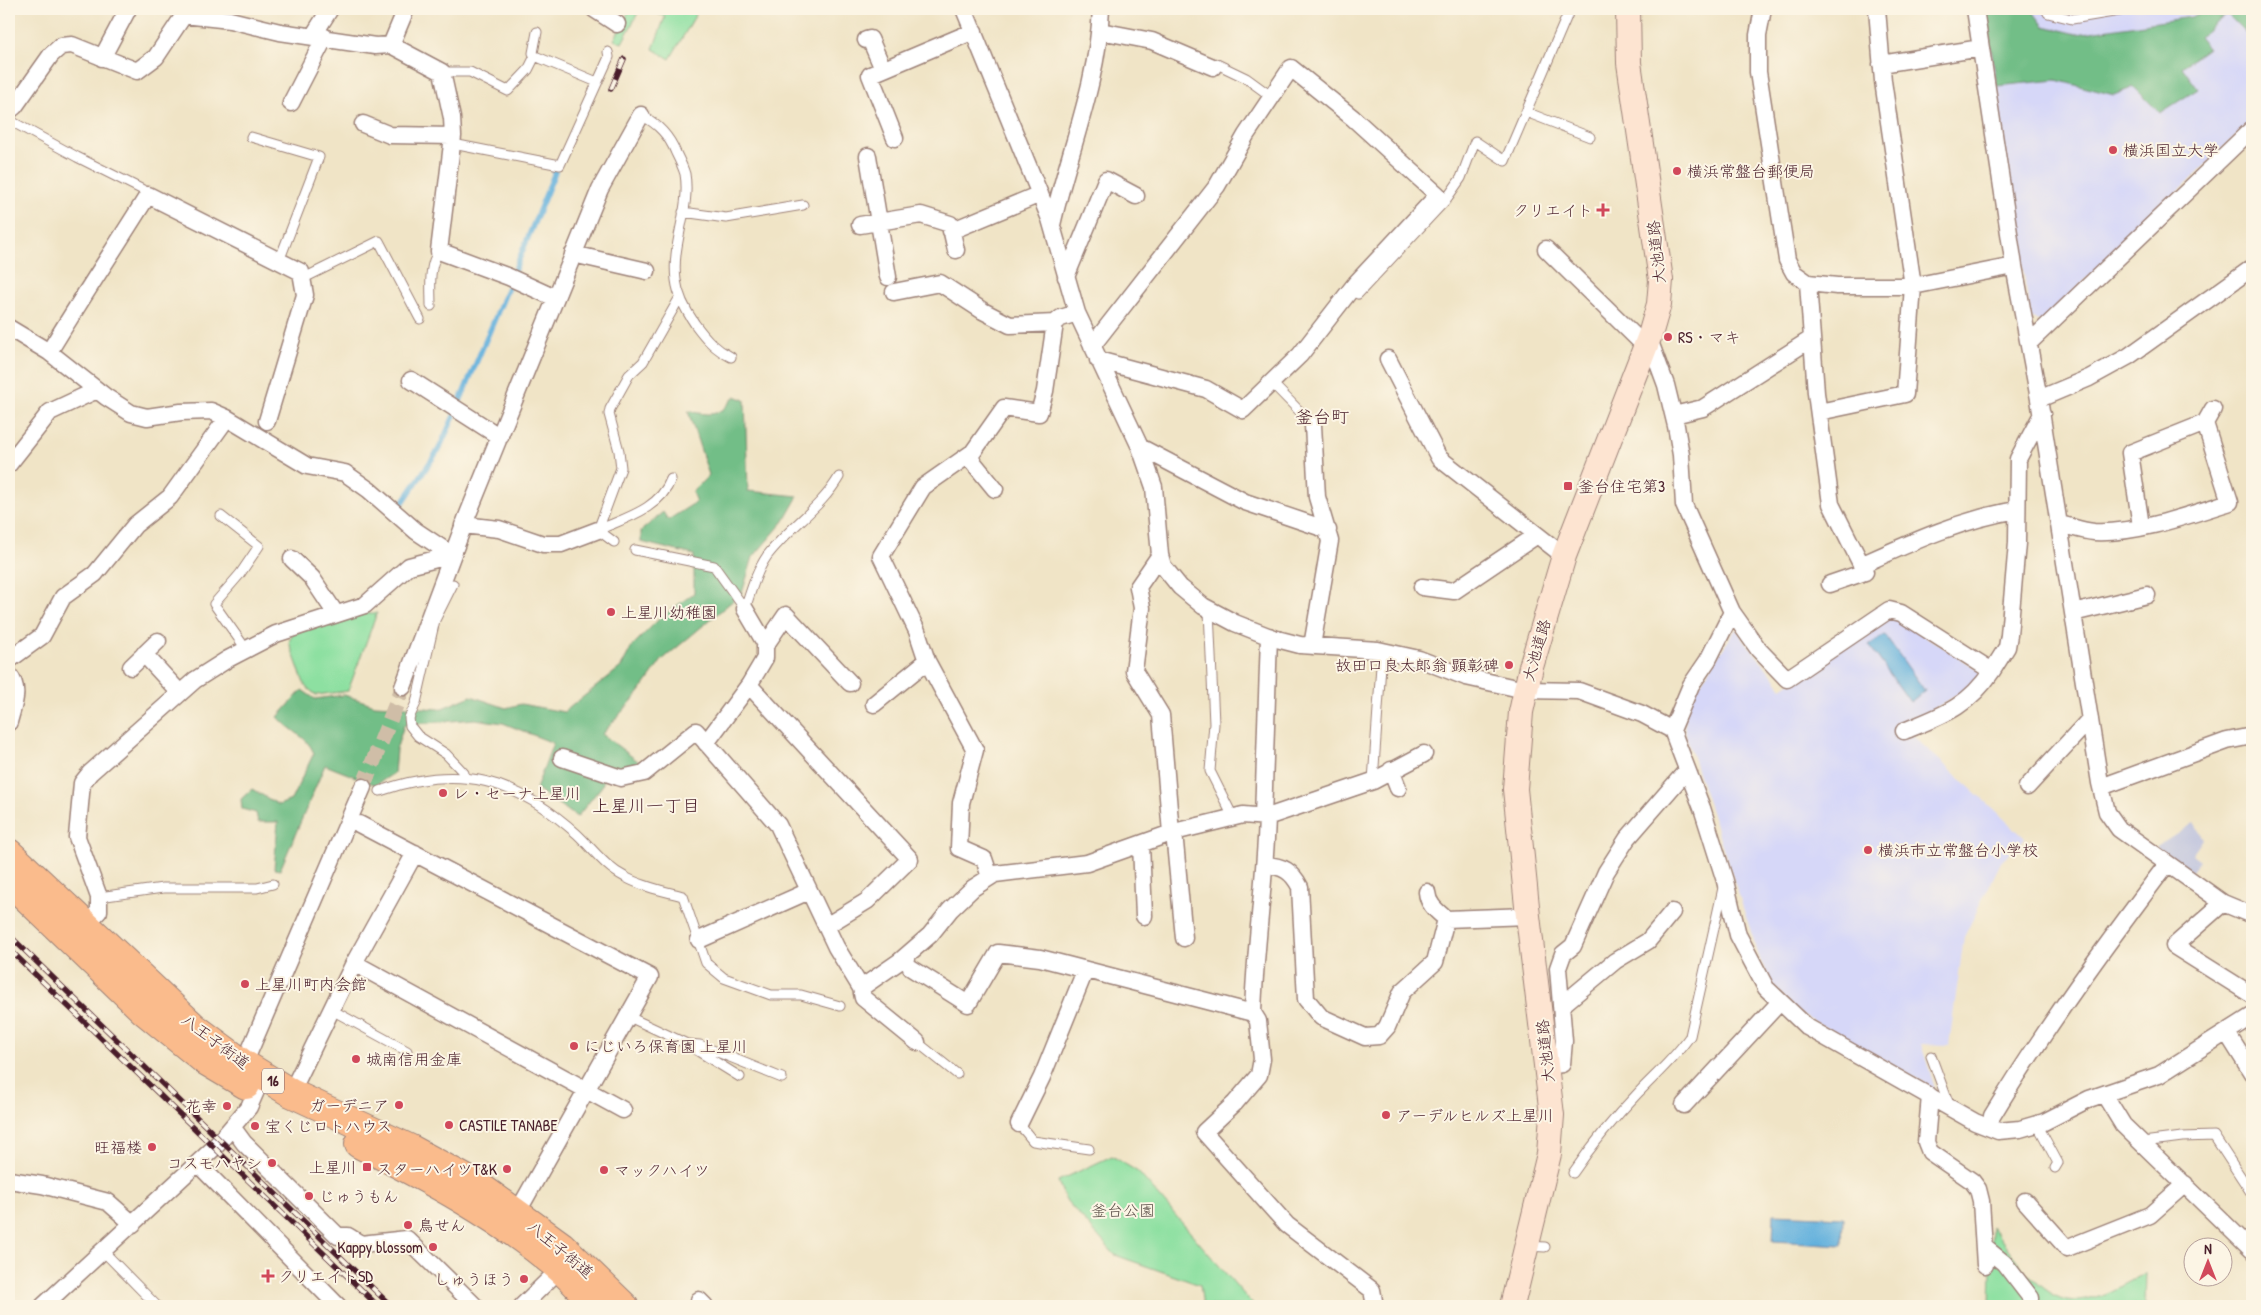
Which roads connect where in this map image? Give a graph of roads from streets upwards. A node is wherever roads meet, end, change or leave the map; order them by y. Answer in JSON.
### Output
{"nodes":[{"id":1,"x":128,"y":9,"type":"edge"},
{"id":2,"x":330,"y":9,"type":"edge"},
{"id":3,"x":406,"y":9,"type":"edge"},
{"id":4,"x":594,"y":9,"type":"edge"},
{"id":5,"x":965,"y":9,"type":"edge"},
{"id":6,"x":1101,"y":9,"type":"edge"},
{"id":7,"x":1628,"y":9,"type":"edge"},
{"id":8,"x":1763,"y":9,"type":"edge"},
{"id":9,"x":1876,"y":9,"type":"edge"},
{"id":10,"x":1975,"y":9,"type":"edge"},
{"id":11,"x":186,"y":12,"type":"edge"},
{"id":12,"x":617,"y":24,"type":"dead end"},
{"id":13,"x":974,"y":31,"type":"junction"},
{"id":14,"x":1100,"y":31,"type":"junction"},
{"id":15,"x":319,"y":36,"type":"junction"},
{"id":16,"x":866,"y":40,"type":"dead end"},
{"id":17,"x":391,"y":45,"type":"junction"},
{"id":18,"x":1981,"y":48,"type":"junction"},
{"id":19,"x":102,"y":58,"type":"junction"},
{"id":20,"x":1881,"y":64,"type":"junction"},
{"id":21,"x":1213,"y":67,"type":"road end"},
{"id":22,"x":883,"y":69,"type":"junction"},
{"id":23,"x":291,"y":103,"type":"dead end"},
{"id":24,"x":9,"y":111,"type":"edge"},
{"id":25,"x":641,"y":115,"type":"road end"},
{"id":26,"x":363,"y":124,"type":"dead end"},
{"id":27,"x":895,"y":138,"type":"dead end"},
{"id":28,"x":2249,"y":138,"type":"edge"},
{"id":29,"x":453,"y":140,"type":"junction"},
{"id":30,"x":868,"y":156,"type":"dead end"},
{"id":31,"x":1040,"y":194,"type":"junction"},
{"id":32,"x":1136,"y":196,"type":"dead end"},
{"id":33,"x":877,"y":222,"type":"junction"},
{"id":34,"x":860,"y":225,"type":"dead end"},
{"id":35,"x":1052,"y":225,"type":"junction"},
{"id":36,"x":951,"y":231,"type":"junction"},
{"id":37,"x":1546,"y":248,"type":"dead end"},
{"id":38,"x":956,"y":250,"type":"dead end"},
{"id":39,"x":574,"y":254,"type":"junction"},
{"id":40,"x":2014,"y":266,"type":"junction"},
{"id":41,"x":2252,"y":268,"type":"edge"},
{"id":42,"x":647,"y":271,"type":"dead end"},
{"id":43,"x":888,"y":277,"type":"dead end"},
{"id":44,"x":1066,"y":277,"type":"junction"},
{"id":45,"x":1808,"y":283,"type":"junction"},
{"id":46,"x":1913,"y":286,"type":"junction"},
{"id":47,"x":894,"y":292,"type":"dead end"},
{"id":48,"x":555,"y":298,"type":"junction"},
{"id":49,"x":1076,"y":314,"type":"junction"},
{"id":50,"x":1055,"y":323,"type":"junction"},
{"id":51,"x":9,"y":328,"type":"edge"},
{"id":52,"x":1811,"y":339,"type":"junction"},
{"id":53,"x":1647,"y":343,"type":"junction"},
{"id":54,"x":2029,"y":343,"type":"junction"},
{"id":55,"x":49,"y":352,"type":"junction"},
{"id":56,"x":1095,"y":353,"type":"junction"},
{"id":57,"x":1388,"y":359,"type":"dead end"},
{"id":58,"x":411,"y":380,"type":"dead end"},
{"id":59,"x":97,"y":390,"type":"junction"},
{"id":60,"x":2041,"y":407,"type":"junction"},
{"id":61,"x":1819,"y":412,"type":"junction"},
{"id":62,"x":1674,"y":415,"type":"junction"},
{"id":63,"x":227,"y":418,"type":"junction"},
{"id":64,"x":1313,"y":425,"type":"road end"},
{"id":65,"x":264,"y":430,"type":"junction"},
{"id":66,"x":500,"y":437,"type":"junction"},
{"id":67,"x":1140,"y":447,"type":"junction"},
{"id":68,"x":968,"y":456,"type":"junction"},
{"id":69,"x":9,"y":464,"type":"edge"},
{"id":70,"x":995,"y":489,"type":"dead end"},
{"id":71,"x":2017,"y":510,"type":"junction"},
{"id":72,"x":2059,"y":524,"type":"junction"},
{"id":73,"x":463,"y":525,"type":"junction"},
{"id":74,"x":2141,"y":526,"type":"junction"},
{"id":75,"x":598,"y":530,"type":"road end"},
{"id":76,"x":1328,"y":530,"type":"junction"},
{"id":77,"x":1537,"y":535,"type":"junction"},
{"id":78,"x":452,"y":555,"type":"junction"},
{"id":79,"x":1160,"y":555,"type":"junction"},
{"id":80,"x":1564,"y":556,"type":"junction"},
{"id":81,"x":292,"y":559,"type":"dead end"},
{"id":82,"x":1861,"y":565,"type":"junction"},
{"id":83,"x":1830,"y":584,"type":"dead end"},
{"id":84,"x":1422,"y":587,"type":"dead end"},
{"id":85,"x":2147,"y":595,"type":"dead end"},
{"id":86,"x":745,"y":609,"type":"road end"},
{"id":87,"x":1732,"y":612,"type":"junction"},
{"id":88,"x":2073,"y":613,"type":"junction"},
{"id":89,"x":336,"y":614,"type":"junction"},
{"id":90,"x":1269,"y":636,"type":"junction"},
{"id":91,"x":158,"y":641,"type":"dead end"},
{"id":92,"x":765,"y":646,"type":"junction"},
{"id":93,"x":1312,"y":646,"type":"junction"},
{"id":94,"x":144,"y":654,"type":"junction"},
{"id":95,"x":9,"y":660,"type":"edge"},
{"id":96,"x":927,"y":661,"type":"junction"},
{"id":97,"x":130,"y":667,"type":"dead end"},
{"id":98,"x":1992,"y":672,"type":"junction"},
{"id":99,"x":9,"y":675,"type":"edge"},
{"id":100,"x":850,"y":683,"type":"dead end"},
{"id":101,"x":749,"y":685,"type":"junction"},
{"id":102,"x":403,"y":686,"type":"tunnel mouth"},
{"id":103,"x":1524,"y":690,"type":"junction"},
{"id":104,"x":180,"y":693,"type":"junction"},
{"id":105,"x":874,"y":704,"type":"dead end"},
{"id":106,"x":2090,"y":719,"type":"junction"},
{"id":107,"x":9,"y":722,"type":"edge"},
{"id":108,"x":1672,"y":730,"type":"junction"},
{"id":109,"x":1904,"y":731,"type":"dead end"},
{"id":110,"x":2252,"y":736,"type":"edge"},
{"id":111,"x":706,"y":743,"type":"junction"},
{"id":112,"x":1424,"y":754,"type":"dead end"},
{"id":113,"x":562,"y":758,"type":"dead end"},
{"id":114,"x":1391,"y":770,"type":"junction"},
{"id":115,"x":1687,"y":770,"type":"junction"},
{"id":116,"x":363,"y":787,"type":"tunnel mouth"},
{"id":117,"x":2027,"y":787,"type":"dead end"},
{"id":118,"x":2101,"y":787,"type":"junction"},
{"id":119,"x":1398,"y":788,"type":"dead end"},
{"id":120,"x":1265,"y":817,"type":"junction"},
{"id":121,"x":359,"y":824,"type":"dead end"},
{"id":122,"x":1173,"y":832,"type":"junction"},
{"id":123,"x":1141,"y":844,"type":"junction"},
{"id":124,"x":9,"y":853,"type":"edge"},
{"id":125,"x":414,"y":853,"type":"junction"},
{"id":126,"x":2167,"y":864,"type":"junction"},
{"id":127,"x":1265,"y":865,"type":"junction"},
{"id":128,"x":990,"y":877,"type":"junction"},
{"id":129,"x":9,"y":881,"type":"edge"},
{"id":130,"x":809,"y":891,"type":"junction"},
{"id":131,"x":1426,"y":892,"type":"dead end"},
{"id":132,"x":2222,"y":903,"type":"junction"},
{"id":133,"x":1672,"y":912,"type":"dead end"},
{"id":134,"x":2252,"y":915,"type":"edge"},
{"id":135,"x":1144,"y":916,"type":"dead end"},
{"id":136,"x":1528,"y":916,"type":"junction"},
{"id":137,"x":1446,"y":919,"type":"junction"},
{"id":138,"x":826,"y":926,"type":"junction"},
{"id":139,"x":78,"y":933,"type":"junction"},
{"id":140,"x":1184,"y":938,"type":"dead end"},
{"id":141,"x":699,"y":940,"type":"road end"},
{"id":142,"x":354,"y":963,"type":"junction"},
{"id":143,"x":911,"y":968,"type":"dead end"},
{"id":144,"x":1085,"y":971,"type":"junction"},
{"id":145,"x":860,"y":988,"type":"junction"},
{"id":146,"x":2252,"y":995,"type":"edge"},
{"id":147,"x":1779,"y":1003,"type":"junction"},
{"id":148,"x":1561,"y":1006,"type":"junction"},
{"id":149,"x":1253,"y":1013,"type":"junction"},
{"id":150,"x":2252,"y":1016,"type":"edge"},
{"id":151,"x":2227,"y":1033,"type":"junction"},
{"id":152,"x":917,"y":1042,"type":"road end"},
{"id":153,"x":1546,"y":1066,"type":"junction"},
{"id":154,"x":2252,"y":1073,"type":"edge"},
{"id":155,"x":254,"y":1077,"type":"junction"},
{"id":156,"x":585,"y":1091,"type":"junction"},
{"id":157,"x":291,"y":1092,"type":"junction"},
{"id":158,"x":2104,"y":1094,"type":"junction"},
{"id":159,"x":1930,"y":1096,"type":"junction"},
{"id":160,"x":1684,"y":1106,"type":"dead end"},
{"id":161,"x":623,"y":1110,"type":"dead end"},
{"id":162,"x":1989,"y":1122,"type":"junction"},
{"id":163,"x":1019,"y":1124,"type":"road end"},
{"id":164,"x":233,"y":1128,"type":"junction"},
{"id":165,"x":198,"y":1164,"type":"junction"},
{"id":166,"x":9,"y":1180,"type":"edge"},
{"id":167,"x":2185,"y":1184,"type":"junction"},
{"id":168,"x":2025,"y":1201,"type":"dead end"},
{"id":169,"x":517,"y":1213,"type":"junction"},
{"id":170,"x":133,"y":1224,"type":"junction"},
{"id":171,"x":1984,"y":1247,"type":"junction"},
{"id":172,"x":2252,"y":1250,"type":"edge"},
{"id":173,"x":567,"y":1263,"type":"junction"},
{"id":174,"x":1985,"y":1265,"type":"dead end"},
{"id":175,"x":2031,"y":1298,"type":"dead end"},
{"id":176,"x":323,"y":1304,"type":"edge"},
{"id":177,"x":43,"y":1306,"type":"edge"},
{"id":178,"x":475,"y":1306,"type":"edge"},
{"id":179,"x":522,"y":1306,"type":"edge"},
{"id":180,"x":596,"y":1306,"type":"edge"},
{"id":181,"x":624,"y":1306,"type":"edge"},
{"id":182,"x":1375,"y":1306,"type":"edge"},
{"id":183,"x":1512,"y":1306,"type":"edge"}],
"edges":[{"from":1,"to":19,"type":"street"},
{"from":2,"to":15,"type":"street"},
{"from":3,"to":17,"type":"street"},
{"from":4,"to":12,"type":"street"},
{"from":5,"to":13,"type":"street"},
{"from":6,"to":14,"type":"street"},
{"from":7,"to":53,"type":"street","name":"大池道路"},
{"from":8,"to":45,"type":"street"},
{"from":9,"to":20,"type":"street"},
{"from":10,"to":18,"type":"street"},
{"from":11,"to":15,"type":"street"},
{"from":11,"to":19,"type":"street"},
{"from":13,"to":22,"type":"street"},
{"from":13,"to":31,"type":"street"},
{"from":14,"to":21,"type":"street"},
{"from":14,"to":35,"type":"street"},
{"from":15,"to":17,"type":"street"},
{"from":15,"to":23,"type":"street"},
{"from":16,"to":22,"type":"street"},
{"from":17,"to":29,"type":"street"},
{"from":18,"to":20,"type":"street"},
{"from":18,"to":40,"type":"street"},
{"from":19,"to":24,"type":"street"},
{"from":20,"to":46,"type":"street"},
{"from":22,"to":27,"type":"street"},
{"from":25,"to":39,"type":"street"},
{"from":26,"to":29,"type":"street"},
{"from":28,"to":54,"type":"street"},
{"from":29,"to":48,"type":"street"},
{"from":30,"to":33,"type":"street"},
{"from":31,"to":35,"type":"street"},
{"from":31,"to":36,"type":"street"},
{"from":32,"to":44,"type":"street"},
{"from":33,"to":34,"type":"street"},
{"from":33,"to":36,"type":"street"},
{"from":33,"to":43,"type":"street"},
{"from":35,"to":44,"type":"street"},
{"from":36,"to":38,"type":"street"},
{"from":37,"to":53,"type":"street"},
{"from":39,"to":42,"type":"street"},
{"from":39,"to":48,"type":"street"},
{"from":40,"to":46,"type":"street"},
{"from":40,"to":54,"type":"street"},
{"from":41,"to":60,"type":"street"},
{"from":44,"to":49,"type":"street"},
{"from":45,"to":46,"type":"street"},
{"from":45,"to":52,"type":"street"},
{"from":46,"to":61,"type":"street"},
{"from":47,"to":50,"type":"street"},
{"from":48,"to":66,"type":"street"},
{"from":49,"to":50,"type":"street"},
{"from":49,"to":56,"type":"street"},
{"from":50,"to":68,"type":"street"},
{"from":51,"to":55,"type":"street"},
{"from":52,"to":61,"type":"street"},
{"from":52,"to":62,"type":"street"},
{"from":53,"to":62,"type":"street"},
{"from":53,"to":80,"type":"street","name":"大池道路"},
{"from":54,"to":60,"type":"street"},
{"from":55,"to":59,"type":"street"},
{"from":55,"to":65,"type":"street"},
{"from":56,"to":56,"type":"street"},
{"from":56,"to":67,"type":"street"},
{"from":57,"to":77,"type":"street"},
{"from":58,"to":66,"type":"street"},
{"from":59,"to":63,"type":"street"},
{"from":59,"to":69,"type":"street"},
{"from":60,"to":71,"type":"street"},
{"from":60,"to":72,"type":"street"},
{"from":61,"to":82,"type":"street"},
{"from":62,"to":87,"type":"street"},
{"from":63,"to":65,"type":"street"},
{"from":63,"to":95,"type":"street"},
{"from":64,"to":76,"type":"street"},
{"from":65,"to":78,"type":"street"},
{"from":66,"to":73,"type":"street"},
{"from":67,"to":76,"type":"street"},
{"from":67,"to":79,"type":"street"},
{"from":68,"to":70,"type":"street"},
{"from":68,"to":96,"type":"street"},
{"from":71,"to":82,"type":"street"},
{"from":71,"to":98,"type":"street"},
{"from":72,"to":74,"type":"street"},
{"from":72,"to":88,"type":"street"},
{"from":73,"to":75,"type":"street"},
{"from":73,"to":78,"type":"street"},
{"from":74,"to":74,"type":"street"},
{"from":76,"to":93,"type":"street"},
{"from":77,"to":80,"type":"street"},
{"from":77,"to":84,"type":"street"},
{"from":78,"to":89,"type":"street"},
{"from":78,"to":102,"type":"street"},
{"from":79,"to":90,"type":"street"},
{"from":79,"to":122,"type":"street"},
{"from":80,"to":103,"type":"street","name":"大池道路"},
{"from":81,"to":89,"type":"street"},
{"from":82,"to":83,"type":"street"},
{"from":85,"to":88,"type":"street"},
{"from":86,"to":92,"type":"street"},
{"from":87,"to":98,"type":"street"},
{"from":87,"to":108,"type":"street"},
{"from":88,"to":106,"type":"street"},
{"from":89,"to":104,"type":"street"},
{"from":90,"to":93,"type":"street"},
{"from":90,"to":120,"type":"street"},
{"from":91,"to":94,"type":"street"},
{"from":92,"to":100,"type":"street"},
{"from":92,"to":101,"type":"street"},
{"from":93,"to":103,"type":"street"},
{"from":94,"to":97,"type":"street"},
{"from":94,"to":104,"type":"street"},
{"from":96,"to":105,"type":"street"},
{"from":96,"to":128,"type":"street"},
{"from":98,"to":109,"type":"street"},
{"from":99,"to":107,"type":"street"},
{"from":101,"to":111,"type":"street"},
{"from":101,"to":138,"type":"street"},
{"from":103,"to":108,"type":"street"},
{"from":103,"to":136,"type":"street","name":"大池道路"},
{"from":104,"to":139,"type":"street"},
{"from":106,"to":117,"type":"street"},
{"from":106,"to":118,"type":"street"},
{"from":108,"to":115,"type":"street"},
{"from":110,"to":118,"type":"street"},
{"from":111,"to":113,"type":"street"},
{"from":111,"to":130,"type":"street"},
{"from":112,"to":114,"type":"street"},
{"from":114,"to":119,"type":"street"},
{"from":114,"to":120,"type":"street"},
{"from":115,"to":147,"type":"street"},
{"from":115,"to":148,"type":"street"},
{"from":116,"to":155,"type":"street"},
{"from":118,"to":126,"type":"street"},
{"from":120,"to":122,"type":"street"},
{"from":120,"to":127,"type":"street"},
{"from":121,"to":125,"type":"street"},
{"from":122,"to":123,"type":"street"},
{"from":122,"to":140,"type":"street"},
{"from":123,"to":128,"type":"street"},
{"from":123,"to":135,"type":"street"},
{"from":124,"to":139,"type":"highway","name":"八王子街道","number":"16"},
{"from":125,"to":142,"type":"street"},
{"from":125,"to":156,"type":"street"},
{"from":126,"to":132,"type":"street"},
{"from":126,"to":162,"type":"street"},
{"from":127,"to":137,"type":"street"},
{"from":127,"to":149,"type":"street"},
{"from":128,"to":145,"type":"street"},
{"from":129,"to":139,"type":"highway","name":"八王子街道","number":"16"},
{"from":130,"to":138,"type":"street"},
{"from":130,"to":141,"type":"street"},
{"from":131,"to":137,"type":"street"},
{"from":132,"to":134,"type":"street"},
{"from":132,"to":146,"type":"street"},
{"from":133,"to":148,"type":"street"},
{"from":136,"to":137,"type":"street"},
{"from":136,"to":153,"type":"street","name":"大池道路"},
{"from":138,"to":145,"type":"street"},
{"from":139,"to":155,"type":"highway","name":"八王子街道","number":"16"},
{"from":142,"to":156,"type":"street"},
{"from":142,"to":157,"type":"street"},
{"from":143,"to":144,"type":"street"},
{"from":144,"to":149,"type":"street"},
{"from":144,"to":163,"type":"street"},
{"from":145,"to":152,"type":"street"},
{"from":147,"to":159,"type":"street"},
{"from":147,"to":160,"type":"street"},
{"from":148,"to":153,"type":"street"},
{"from":149,"to":182,"type":"street"},
{"from":150,"to":151,"type":"street"},
{"from":151,"to":154,"type":"street"},
{"from":151,"to":158,"type":"street"},
{"from":153,"to":183,"type":"street","name":"大池道路"},
{"from":155,"to":157,"type":"highway","name":"八王子街道","number":"16"},
{"from":155,"to":164,"type":"street"},
{"from":155,"to":173,"type":"highway","name":"八王子街道","number":"16"},
{"from":156,"to":161,"type":"street"},
{"from":156,"to":169,"type":"street"},
{"from":157,"to":169,"type":"highway","name":"八王子街道","number":"16"},
{"from":158,"to":162,"type":"street"},
{"from":158,"to":167,"type":"street"},
{"from":159,"to":162,"type":"street"},
{"from":159,"to":171,"type":"street"},
{"from":164,"to":165,"type":"street"},
{"from":164,"to":178,"type":"street"},
{"from":165,"to":170,"type":"street"},
{"from":165,"to":176,"type":"street"},
{"from":166,"to":170,"type":"street"},
{"from":167,"to":168,"type":"street"},
{"from":167,"to":172,"type":"street"},
{"from":169,"to":173,"type":"highway","name":"八王子街道","number":"16"},
{"from":170,"to":177,"type":"street"},
{"from":171,"to":174,"type":"street"},
{"from":171,"to":175,"type":"street"},
{"from":173,"to":179,"type":"street"},
{"from":173,"to":180,"type":"highway","name":"八王子街道","number":"16"},
{"from":173,"to":181,"type":"highway","name":"八王子街道","number":"16"}]}
